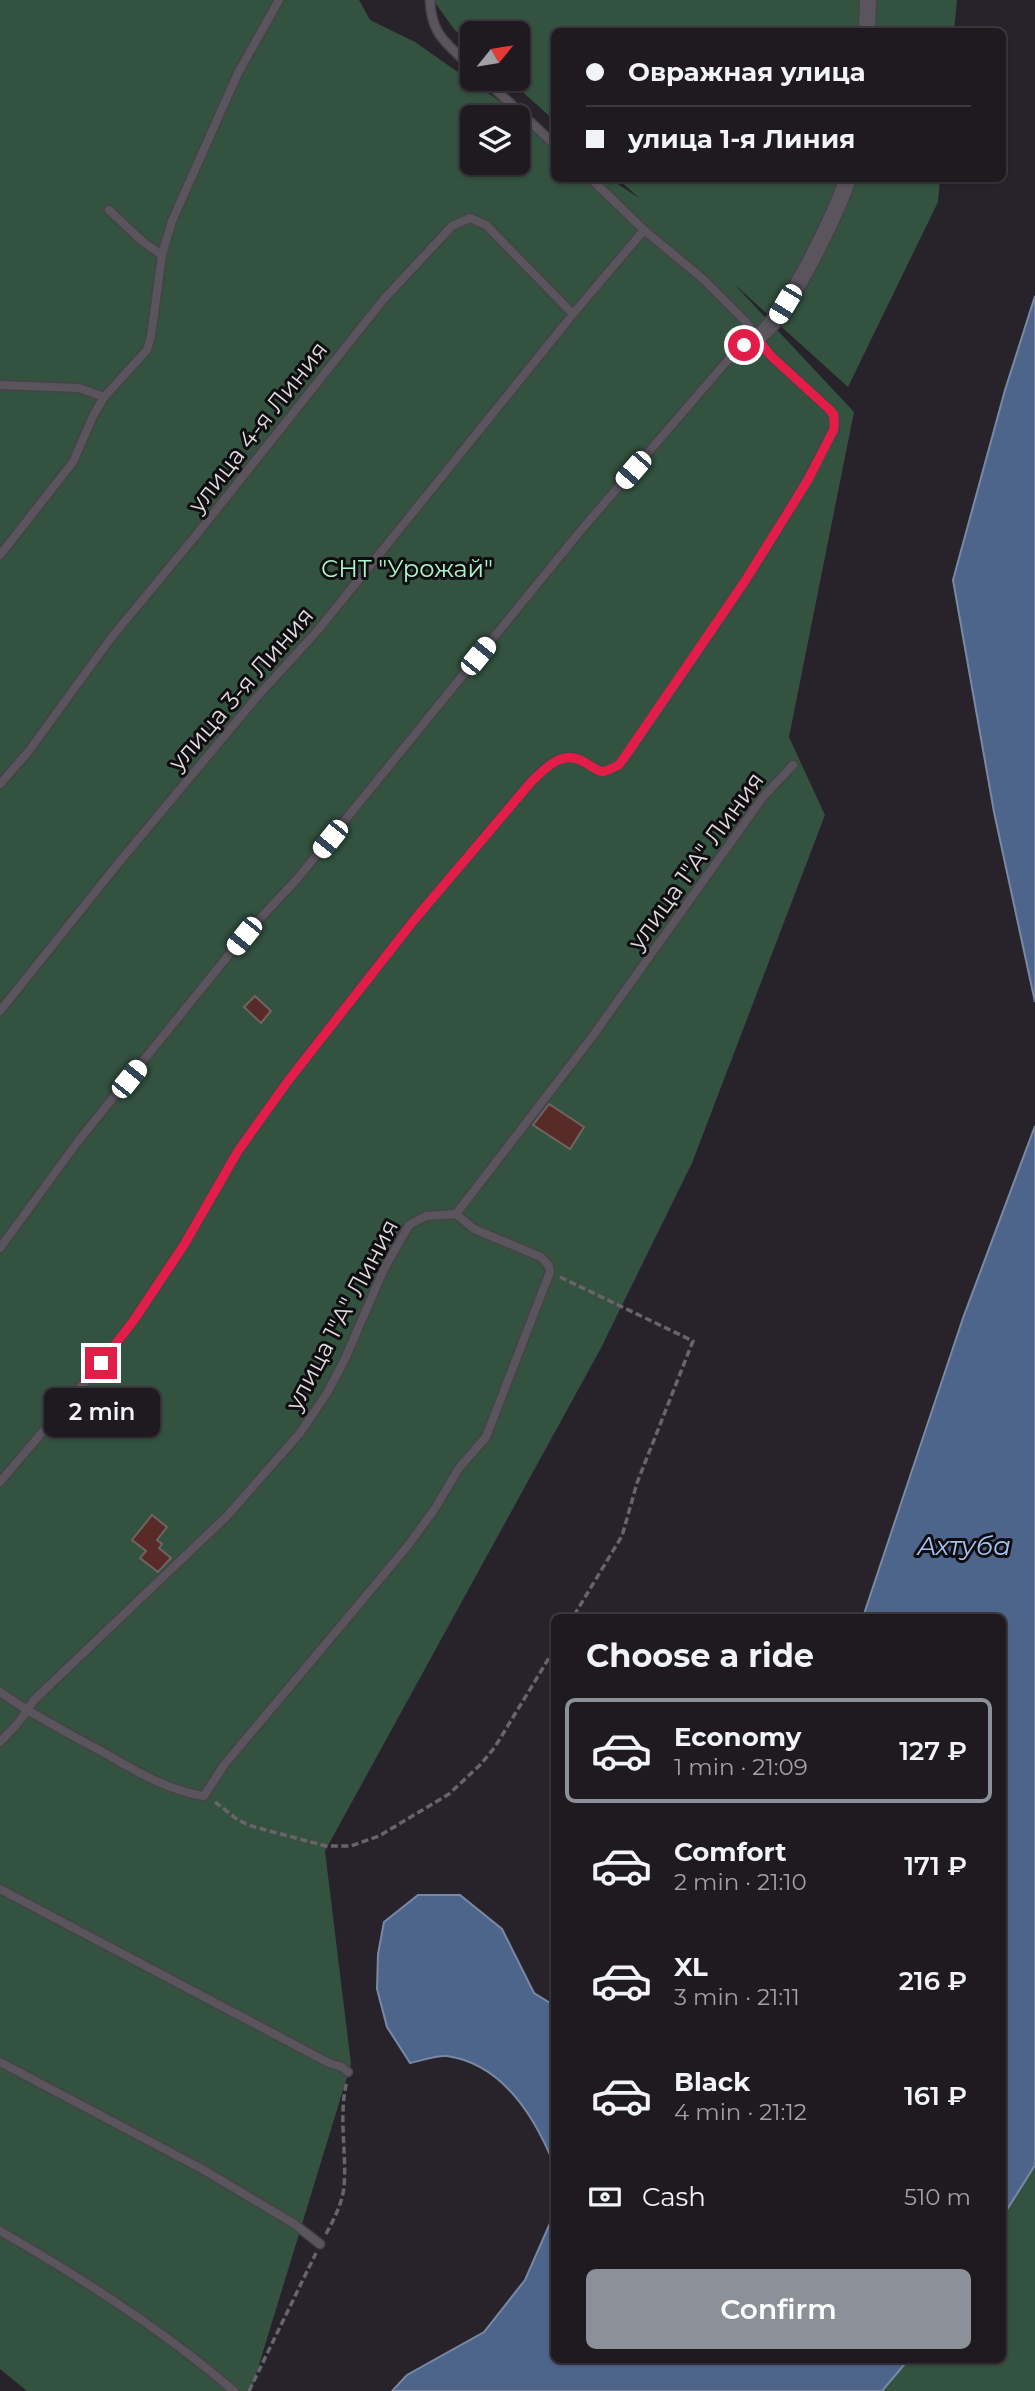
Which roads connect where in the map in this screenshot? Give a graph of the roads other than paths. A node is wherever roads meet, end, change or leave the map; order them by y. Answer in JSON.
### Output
{"nodes":[{"id":1,"x":279,"y":0,"type":"edge"},
{"id":2,"x":429,"y":0,"type":"edge"},
{"id":3,"x":868,"y":0,"type":"edge"},
{"id":4,"x":867,"y":28,"type":"edge"},
{"id":5,"x":460,"y":55,"type":"edge"},
{"id":6,"x":497,"y":91,"type":"edge"},
{"id":7,"x":551,"y":141,"type":"edge"},
{"id":8,"x":594,"y":182,"type":"edge"},
{"id":9,"x":847,"y":182,"type":"edge"},
{"id":10,"x":109,"y":210,"type":"dead end"},
{"id":11,"x":645,"y":230,"type":"junction"},
{"id":12,"x":162,"y":255,"type":"junction"},
{"id":13,"x":573,"y":314,"type":"junction"},
{"id":14,"x":756,"y":338,"type":"junction"},
{"id":15,"x":0,"y":385,"type":"edge"},
{"id":16,"x":104,"y":397,"type":"junction"},
{"id":17,"x":0,"y":555,"type":"edge"},
{"id":18,"x":793,"y":765,"type":"dead end"},
{"id":19,"x":0,"y":784,"type":"edge"},
{"id":20,"x":0,"y":1011,"type":"edge"},
{"id":21,"x":456,"y":1214,"type":"junction"},
{"id":22,"x":0,"y":1248,"type":"edge"},
{"id":23,"x":0,"y":1482,"type":"edge"},
{"id":24,"x":0,"y":1692,"type":"edge"},
{"id":25,"x":27,"y":1709,"type":"junction"},
{"id":26,"x":0,"y":1742,"type":"edge"},
{"id":27,"x":0,"y":1889,"type":"edge"},
{"id":28,"x":0,"y":2062,"type":"edge"},
{"id":29,"x":348,"y":2072,"type":"dead end"},
{"id":30,"x":0,"y":2231,"type":"edge"},
{"id":31,"x":320,"y":2244,"type":"dead end"},
{"id":32,"x":234,"y":2391,"type":"edge"}],
"edges":[{"from":1,"to":12,"type":"lane"},
{"from":2,"to":5,"type":"lane"},
{"from":3,"to":4,"type":"street"},
{"from":6,"to":7,"type":"lane"},
{"from":8,"to":11,"type":"lane"},
{"from":9,"to":14,"type":"street"},
{"from":10,"to":12,"type":"lane"},
{"from":11,"to":13,"type":"lane","name":"улица 3-я Линия"},
{"from":11,"to":14,"type":"lane"},
{"from":12,"to":16,"type":"lane"},
{"from":13,"to":19,"type":"lane","name":"улица 4-я Линия"},
{"from":13,"to":20,"type":"lane","name":"улица 3-я Линия"},
{"from":14,"to":22,"type":"lane"},
{"from":14,"to":23,"type":"lane"},
{"from":15,"to":16,"type":"lane"},
{"from":16,"to":17,"type":"lane"},
{"from":18,"to":21,"type":"lane","name":"улица 1\"А\" Линия"},
{"from":21,"to":25,"type":"lane","name":"улица 1\"А\" Линия"},
{"from":21,"to":25,"type":"lane"},
{"from":24,"to":25,"type":"lane"},
{"from":25,"to":26,"type":"lane","name":"улица 1\"А\" Линия"},
{"from":27,"to":29,"type":"lane"},
{"from":28,"to":31,"type":"lane"},
{"from":30,"to":32,"type":"lane"}]}
